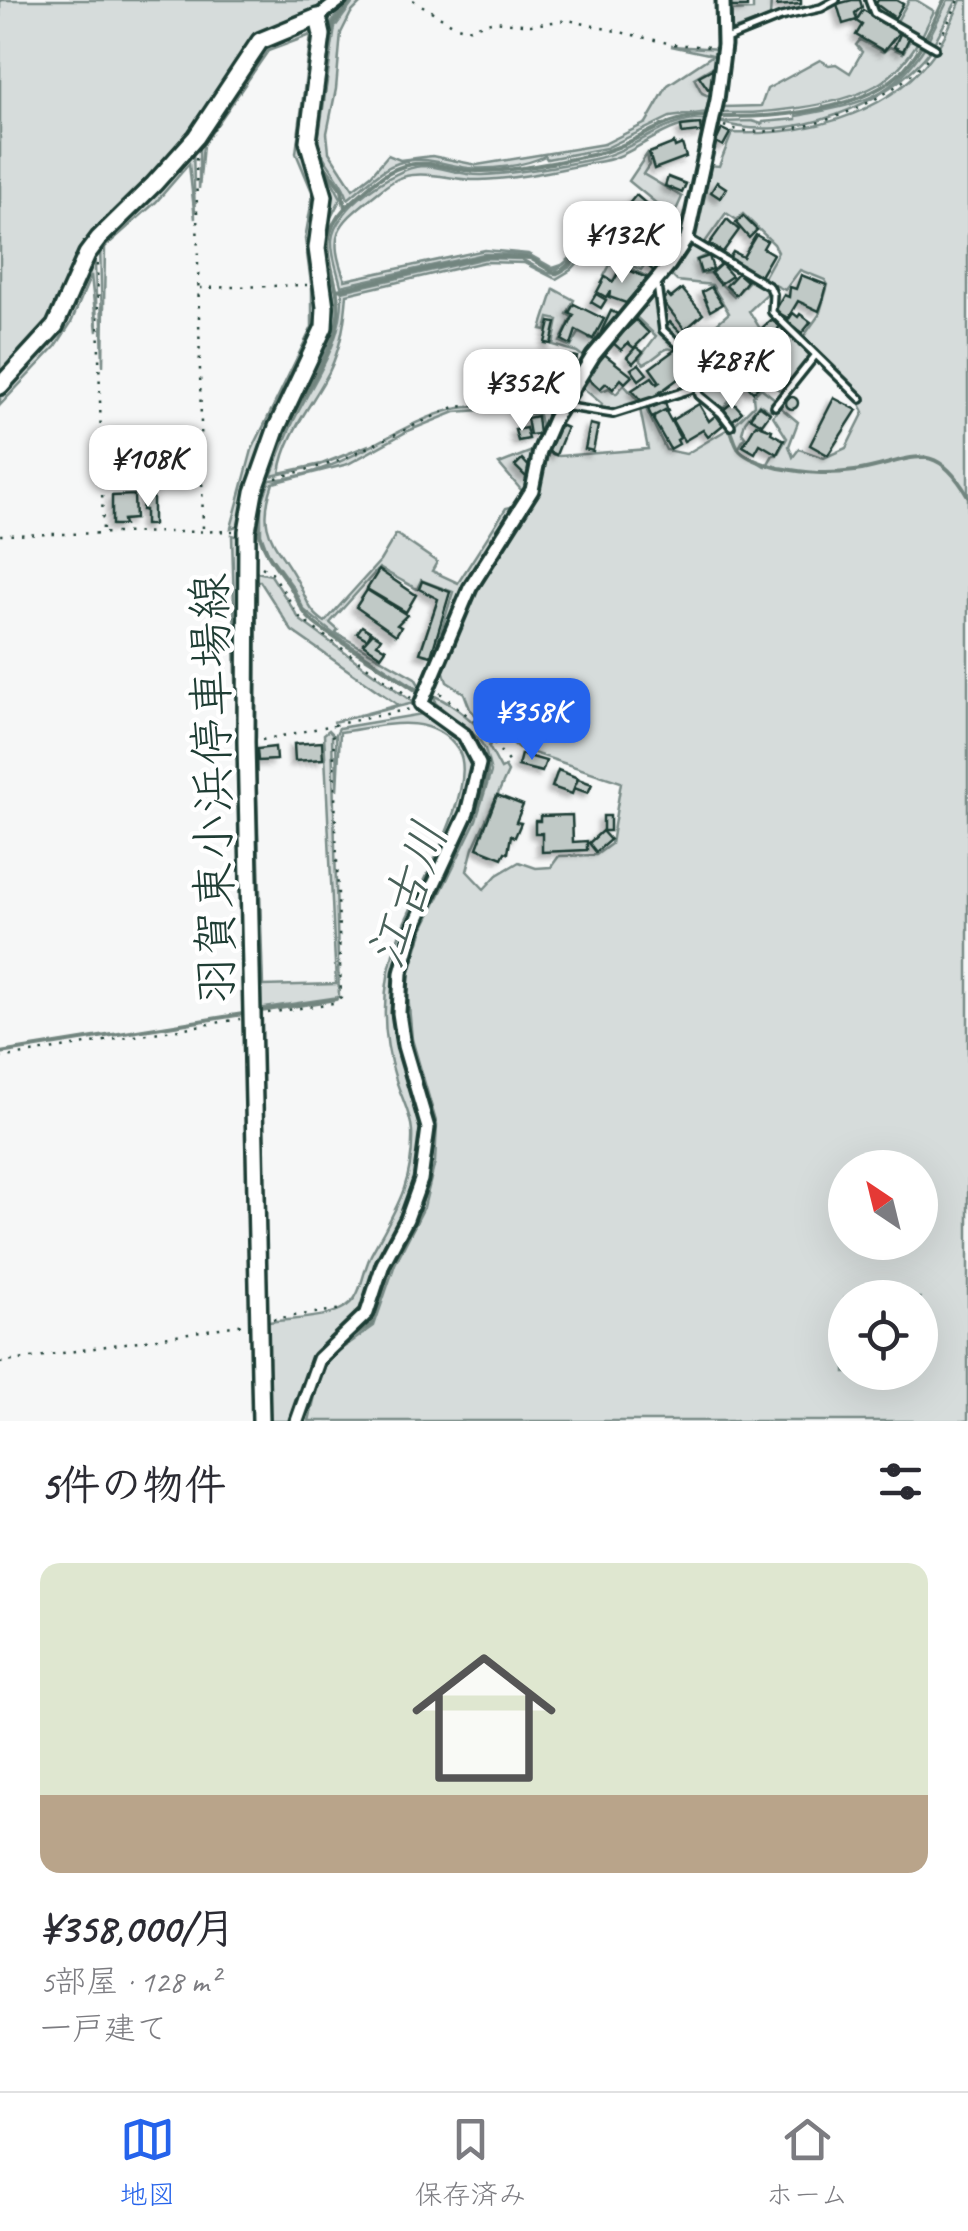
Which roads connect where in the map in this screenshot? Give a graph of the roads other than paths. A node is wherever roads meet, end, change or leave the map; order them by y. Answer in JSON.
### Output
{"nodes":[{"id":1,"x":340,"y":0,"type":"edge"},
{"id":2,"x":723,"y":0,"type":"edge"},
{"id":3,"x":836,"y":0,"type":"edge"},
{"id":4,"x":869,"y":0,"type":"edge"},
{"id":5,"x":318,"y":17,"type":"junction"},
{"id":6,"x":724,"y":43,"type":"junction"},
{"id":7,"x":935,"y":48,"type":"road end"},
{"id":8,"x":686,"y":238,"type":"junction"},
{"id":9,"x":656,"y":281,"type":"junction"},
{"id":10,"x":815,"y":356,"type":"junction"},
{"id":11,"x":0,"y":386,"type":"edge"},
{"id":12,"x":695,"y":388,"type":"junction"},
{"id":13,"x":862,"y":399,"type":"dead end"},
{"id":14,"x":562,"y":406,"type":"junction"},
{"id":15,"x":775,"y":406,"type":"dead end"},
{"id":16,"x":731,"y":426,"type":"dead end"},
{"id":17,"x":260,"y":1421,"type":"edge"},
{"id":18,"x":297,"y":1421,"type":"edge"}],
"edges":[{"from":1,"to":5,"type":"street"},
{"from":2,"to":6,"type":"street"},
{"from":3,"to":6,"type":"lane"},
{"from":4,"to":7,"type":"lane"},
{"from":5,"to":11,"type":"main road"},
{"from":5,"to":17,"type":"main road","name":"羽賀東小浜停車場線"},
{"from":6,"to":8,"type":"street"},
{"from":8,"to":9,"type":"street"},
{"from":8,"to":10,"type":"lane"},
{"from":9,"to":12,"type":"lane"},
{"from":9,"to":14,"type":"street"},
{"from":10,"to":13,"type":"lane"},
{"from":10,"to":15,"type":"lane"},
{"from":12,"to":14,"type":"lane"},
{"from":12,"to":16,"type":"lane"},
{"from":14,"to":18,"type":"street"}]}
